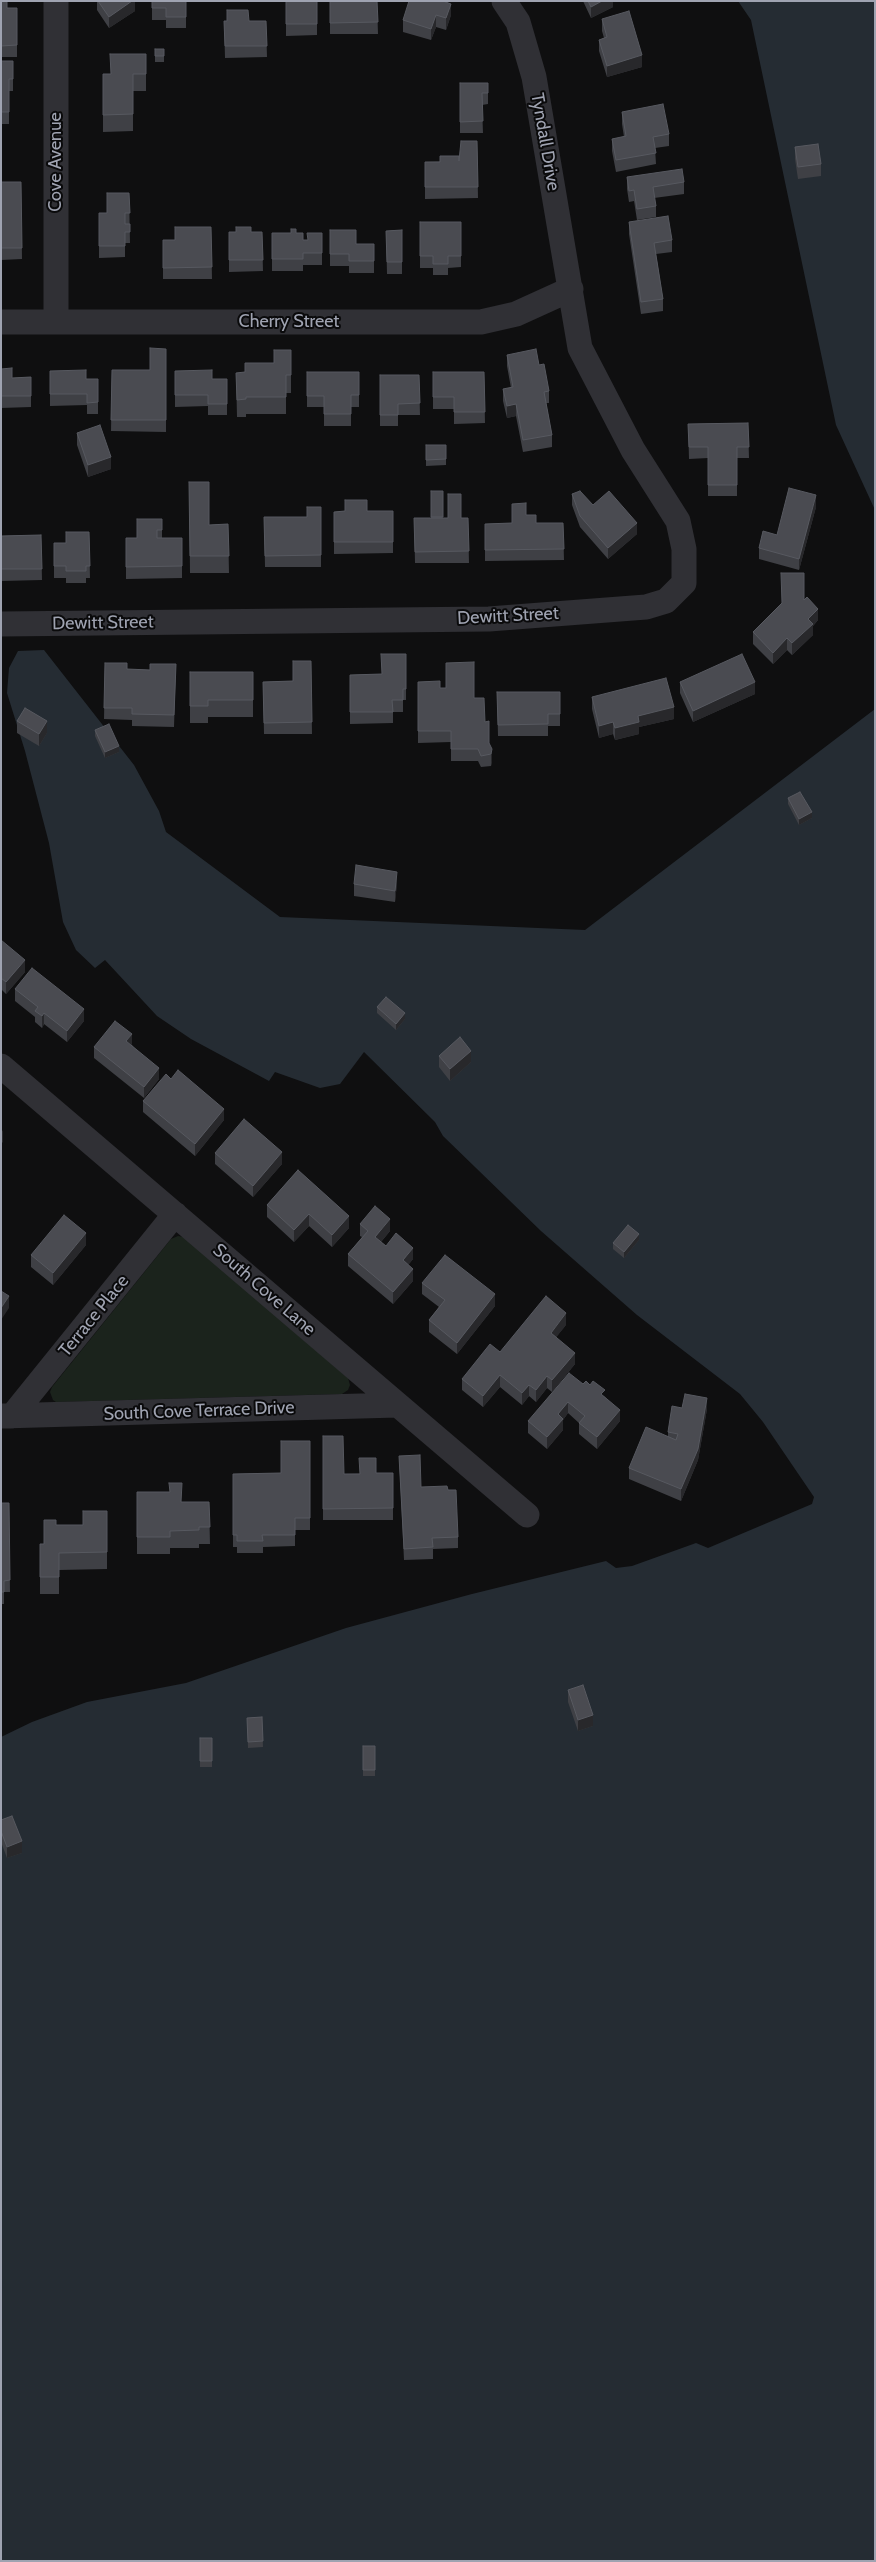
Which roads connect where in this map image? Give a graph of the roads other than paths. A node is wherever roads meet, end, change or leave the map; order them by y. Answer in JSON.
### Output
{"nodes":[{"id":1,"x":56,"y":1,"type":"edge"},
{"id":2,"x":504,"y":1,"type":"edge"},
{"id":3,"x":571,"y":289,"type":"junction"},
{"id":4,"x":1,"y":322,"type":"edge"},
{"id":5,"x":56,"y":322,"type":"junction"},
{"id":6,"x":1,"y":624,"type":"edge"},
{"id":7,"x":1,"y":1066,"type":"edge"},
{"id":8,"x":175,"y":1214,"type":"junction"},
{"id":9,"x":398,"y":1405,"type":"junction"},
{"id":10,"x":7,"y":1416,"type":"edge"},
{"id":11,"x":527,"y":1515,"type":"dead end"}],
"edges":[{"from":1,"to":5,"type":"street","name":"Cove Avenue"},
{"from":2,"to":3,"type":"street","name":"Tyndall Drive"},
{"from":3,"to":5,"type":"street","name":"Cherry Street"},
{"from":3,"to":6,"type":"street","name":"Dewitt Street"},
{"from":4,"to":5,"type":"street","name":"Cherry Street"},
{"from":7,"to":8,"type":"street","name":"South Cove Lane"},
{"from":8,"to":9,"type":"street","name":"South Cove Lane"},
{"from":8,"to":10,"type":"street","name":"Terrace Place"},
{"from":9,"to":10,"type":"street","name":"South Cove Terrace Drive"},
{"from":9,"to":11,"type":"street","name":"South Cove Lane"}]}
